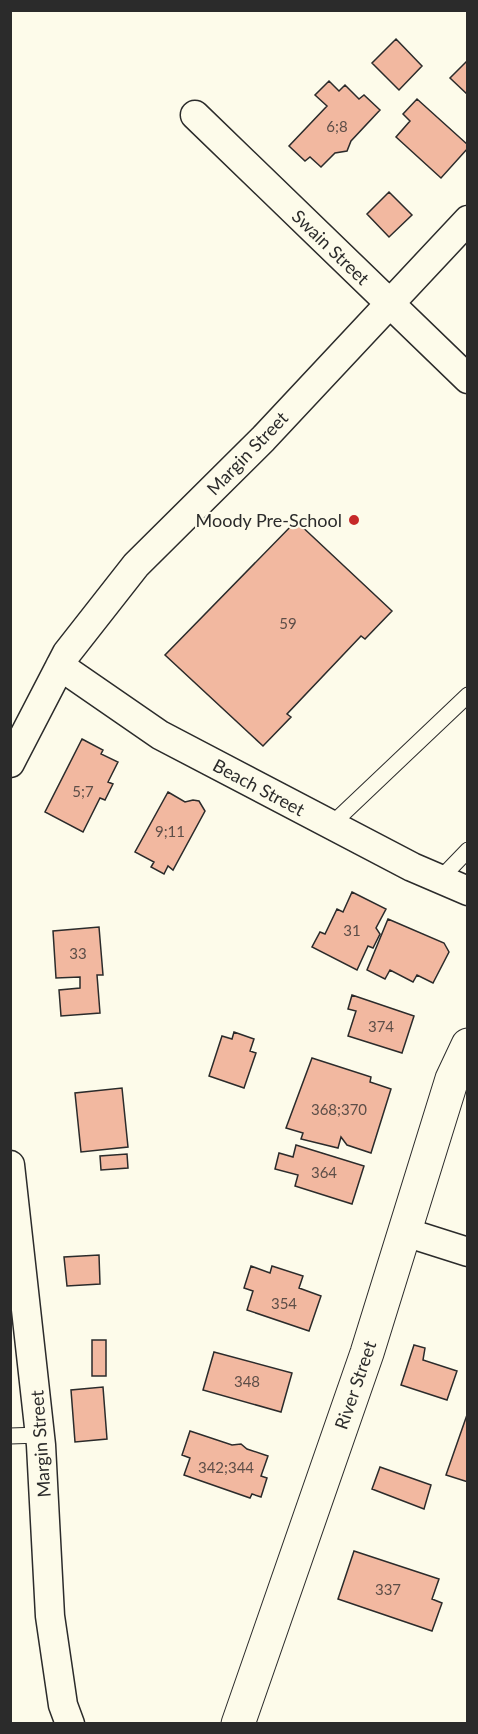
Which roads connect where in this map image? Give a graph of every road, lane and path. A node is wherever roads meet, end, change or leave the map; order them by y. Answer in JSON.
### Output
{"nodes":[{"id":1,"x":195,"y":115,"type":"dead end"},
{"id":2,"x":468,"y":220,"type":"edge"},
{"id":3,"x":389,"y":304,"type":"junction"},
{"id":4,"x":468,"y":379,"type":"edge"},
{"id":5,"x":60,"y":666,"type":"junction"},
{"id":6,"x":468,"y":695,"type":"edge"},
{"id":7,"x":10,"y":763,"type":"edge"},
{"id":8,"x":331,"y":825,"type":"junction"},
{"id":9,"x":468,"y":850,"type":"edge"},
{"id":10,"x":440,"y":879,"type":"junction"},
{"id":11,"x":468,"y":891,"type":"edge"},
{"id":12,"x":468,"y":1046,"type":"edge"},
{"id":13,"x":10,"y":1165,"type":"edge"},
{"id":14,"x":405,"y":1232,"type":"junction"},
{"id":15,"x":468,"y":1252,"type":"edge"},
{"id":16,"x":40,"y":1435,"type":"junction"},
{"id":17,"x":10,"y":1436,"type":"edge"},
{"id":18,"x":70,"y":1724,"type":"edge"},
{"id":19,"x":238,"y":1724,"type":"edge"}],
"edges":[{"from":1,"to":3,"type":"street","name":"Swain Street"},
{"from":2,"to":3,"type":"street","name":"Margin Street"},
{"from":3,"to":4,"type":"street","name":"Swain Street"},
{"from":3,"to":5,"type":"street","name":"Margin Street"},
{"from":5,"to":7,"type":"street","name":"Margin Street"},
{"from":5,"to":8,"type":"street","name":"Beach Street"},
{"from":6,"to":8,"type":"lane"},
{"from":8,"to":10,"type":"street","name":"Beach Street"},
{"from":9,"to":10,"type":"lane"},
{"from":10,"to":11,"type":"street","name":"Beach Street"},
{"from":12,"to":14,"type":"main road","name":"River Street"},
{"from":13,"to":16,"type":"street","name":"Margin Street"},
{"from":14,"to":15,"type":"street"},
{"from":14,"to":19,"type":"main road","name":"River Street"},
{"from":16,"to":17,"type":"lane"},
{"from":16,"to":18,"type":"street","name":"Margin Street"}]}
